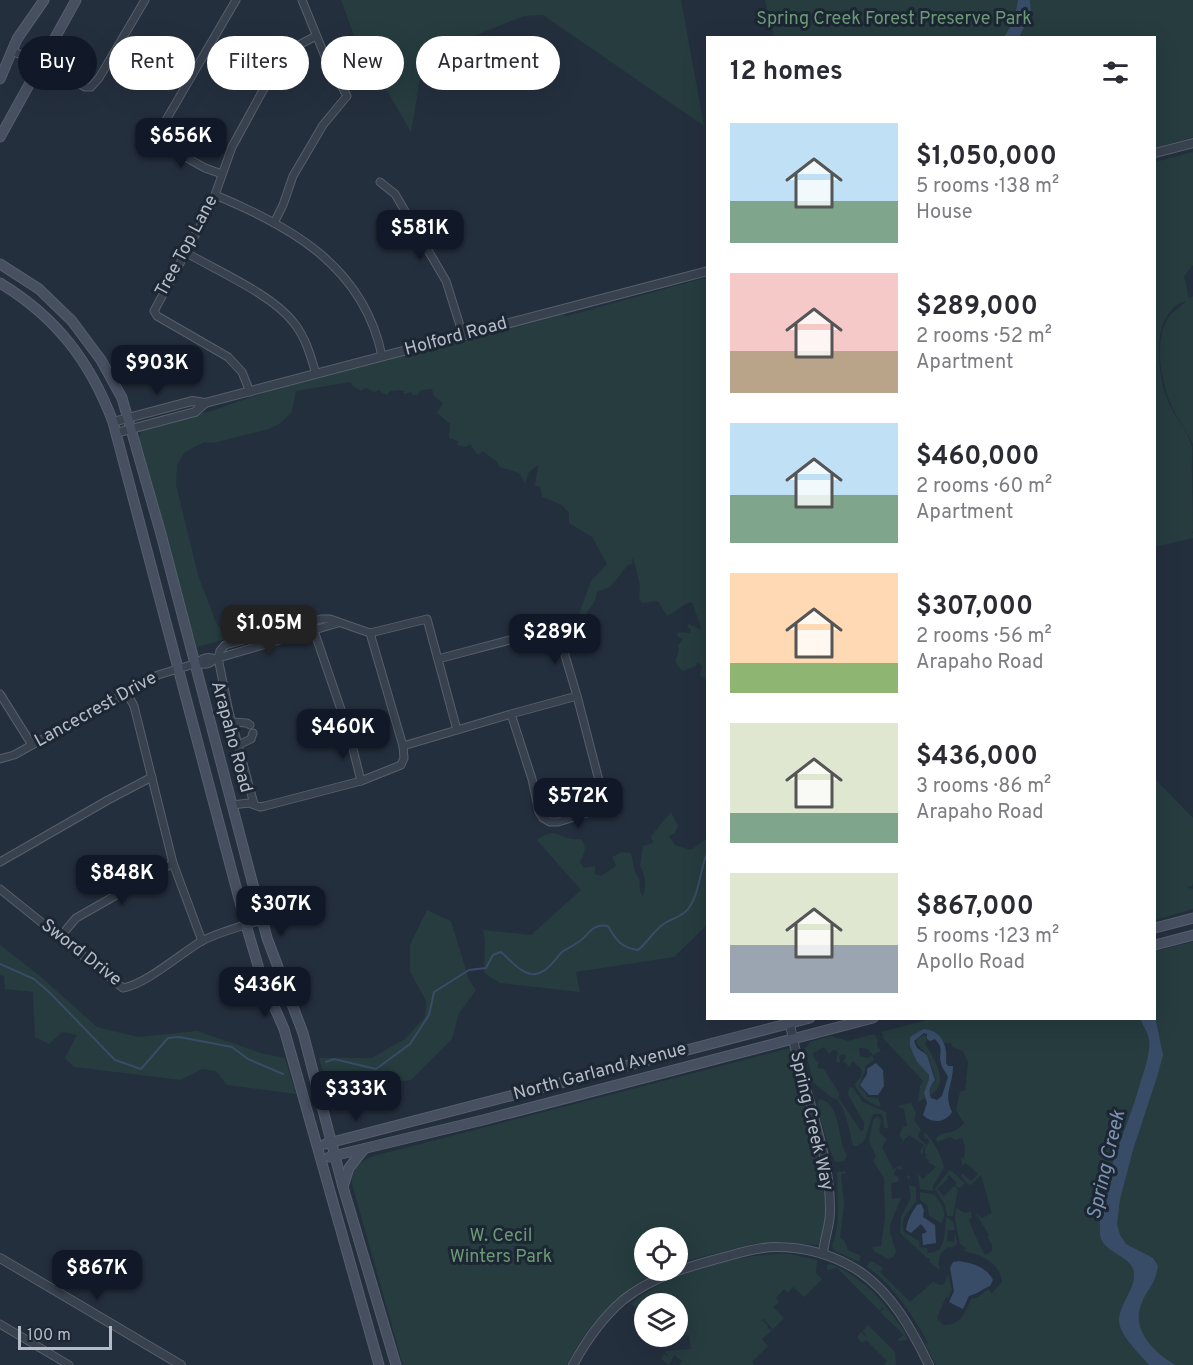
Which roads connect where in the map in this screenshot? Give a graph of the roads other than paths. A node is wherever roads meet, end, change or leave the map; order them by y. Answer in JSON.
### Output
{"nodes":[{"id":1,"x":44,"y":0,"type":"edge"},
{"id":2,"x":76,"y":0,"type":"edge"},
{"id":3,"x":145,"y":0,"type":"edge"},
{"id":4,"x":236,"y":0,"type":"edge"},
{"id":5,"x":302,"y":0,"type":"edge"},
{"id":6,"x":55,"y":36,"type":"edge"},
{"id":7,"x":316,"y":36,"type":"junction"},
{"id":8,"x":11,"y":51,"type":"junction"},
{"id":9,"x":18,"y":54,"type":"edge"},
{"id":10,"x":0,"y":80,"type":"edge"},
{"id":11,"x":97,"y":80,"type":"edge"},
{"id":12,"x":25,"y":90,"type":"edge"},
{"id":13,"x":0,"y":137,"type":"edge"},
{"id":14,"x":1193,"y":143,"type":"edge"},
{"id":15,"x":1156,"y":153,"type":"edge"},
{"id":16,"x":222,"y":174,"type":"junction"},
{"id":17,"x":380,"y":182,"type":"dead end"},
{"id":18,"x":215,"y":195,"type":"junction"},
{"id":19,"x":274,"y":223,"type":"junction"},
{"id":20,"x":185,"y":252,"type":"junction"},
{"id":21,"x":0,"y":264,"type":"edge"},
{"id":22,"x":706,"y":272,"type":"edge"},
{"id":23,"x":0,"y":283,"type":"edge"},
{"id":24,"x":76,"y":326,"type":"junction"},
{"id":25,"x":463,"y":335,"type":"junction"},
{"id":26,"x":63,"y":336,"type":"junction"},
{"id":27,"x":382,"y":356,"type":"junction"},
{"id":28,"x":316,"y":374,"type":"junction"},
{"id":29,"x":250,"y":392,"type":"junction"},
{"id":30,"x":205,"y":403,"type":"junction"},
{"id":31,"x":128,"y":417,"type":"junction"},
{"id":32,"x":113,"y":422,"type":"junction"},
{"id":33,"x":131,"y":428,"type":"junction"},
{"id":34,"x":116,"y":433,"type":"junction"},
{"id":35,"x":578,"y":622,"type":"dead end"},
{"id":36,"x":312,"y":626,"type":"junction"},
{"id":37,"x":557,"y":628,"type":"junction"},
{"id":38,"x":370,"y":633,"type":"junction"},
{"id":39,"x":438,"y":659,"type":"junction"},
{"id":40,"x":194,"y":664,"type":"junction"},
{"id":41,"x":178,"y":668,"type":"junction"},
{"id":42,"x":127,"y":693,"type":"junction"},
{"id":43,"x":0,"y":694,"type":"edge"},
{"id":44,"x":577,"y":696,"type":"junction"},
{"id":45,"x":511,"y":714,"type":"junction"},
{"id":46,"x":231,"y":722,"type":"junction"},
{"id":47,"x":457,"y":730,"type":"junction"},
{"id":48,"x":32,"y":745,"type":"junction"},
{"id":49,"x":238,"y":745,"type":"junction"},
{"id":50,"x":403,"y":746,"type":"junction"},
{"id":51,"x":0,"y":759,"type":"edge"},
{"id":52,"x":152,"y":777,"type":"junction"},
{"id":53,"x":361,"y":781,"type":"junction"},
{"id":54,"x":254,"y":804,"type":"junction"},
{"id":55,"x":232,"y":805,"type":"junction"},
{"id":56,"x":0,"y":862,"type":"edge"},
{"id":57,"x":173,"y":863,"type":"junction"},
{"id":58,"x":0,"y":889,"type":"edge"},
{"id":59,"x":1189,"y":919,"type":"edge"},
{"id":60,"x":262,"y":921,"type":"junction"},
{"id":61,"x":246,"y":925,"type":"junction"},
{"id":62,"x":1156,"y":928,"type":"edge"},
{"id":63,"x":1193,"y":935,"type":"edge"},
{"id":64,"x":60,"y":937,"type":"junction"},
{"id":65,"x":202,"y":941,"type":"junction"},
{"id":66,"x":1156,"y":945,"type":"edge"},
{"id":67,"x":802,"y":1020,"type":"edge"},
{"id":68,"x":866,"y":1020,"type":"edge"},
{"id":69,"x":790,"y":1023,"type":"junction"},
{"id":70,"x":792,"y":1040,"type":"junction"},
{"id":71,"x":331,"y":1143,"type":"junction"},
{"id":72,"x":317,"y":1146,"type":"junction"},
{"id":73,"x":364,"y":1149,"type":"junction"},
{"id":74,"x":334,"y":1155,"type":"junction"},
{"id":75,"x":321,"y":1159,"type":"junction"},
{"id":76,"x":343,"y":1186,"type":"junction"},
{"id":77,"x":359,"y":1246,"type":"junction"},
{"id":78,"x":346,"y":1250,"type":"junction"},
{"id":79,"x":823,"y":1254,"type":"junction"},
{"id":80,"x":0,"y":1258,"type":"edge"},
{"id":81,"x":0,"y":1324,"type":"edge"},
{"id":82,"x":387,"y":1335,"type":"junction"},
{"id":83,"x":372,"y":1339,"type":"junction"},
{"id":84,"x":69,"y":1365,"type":"edge"},
{"id":85,"x":182,"y":1365,"type":"edge"},
{"id":86,"x":379,"y":1365,"type":"edge"},
{"id":87,"x":396,"y":1365,"type":"edge"},
{"id":88,"x":573,"y":1365,"type":"edge"},
{"id":89,"x":929,"y":1365,"type":"edge"}],
"edges":[{"from":1,"to":8,"type":"main road"},
{"from":2,"to":6,"type":"main road"},
{"from":3,"to":11,"type":"street"},
{"from":4,"to":16,"type":"street"},
{"from":5,"to":7,"type":"street"},
{"from":7,"to":16,"type":"street","name":"Tree Top Lane"},
{"from":7,"to":19,"type":"street"},
{"from":8,"to":9,"type":"street"},
{"from":8,"to":10,"type":"main road"},
{"from":12,"to":13,"type":"main road"},
{"from":14,"to":15,"type":"street"},
{"from":16,"to":18,"type":"street","name":"Tree Top Lane"},
{"from":17,"to":25,"type":"street"},
{"from":18,"to":19,"type":"street"},
{"from":18,"to":20,"type":"street","name":"Tree Top Lane"},
{"from":19,"to":27,"type":"street"},
{"from":20,"to":28,"type":"street"},
{"from":20,"to":29,"type":"street","name":"Tree Top Lane"},
{"from":21,"to":24,"type":"main road","name":"Arapaho Road"},
{"from":22,"to":25,"type":"street","name":"Holford Road"},
{"from":23,"to":26,"type":"main road","name":"Arapaho Road"},
{"from":24,"to":26,"type":"main road"},
{"from":24,"to":31,"type":"main road","name":"Arapaho Road"},
{"from":25,"to":27,"type":"street","name":"Holford Road"},
{"from":26,"to":32,"type":"main road","name":"Arapaho Road"},
{"from":27,"to":28,"type":"street","name":"Holford Road"},
{"from":28,"to":29,"type":"street","name":"Holford Road"},
{"from":29,"to":30,"type":"street","name":"Holford Road"},
{"from":30,"to":31,"type":"street","name":"Holford Road"},
{"from":30,"to":33,"type":"street","name":"Holford Road"},
{"from":31,"to":32,"type":"street","name":"Holford Road"},
{"from":31,"to":33,"type":"main road","name":"Arapaho Road"},
{"from":32,"to":34,"type":"main road","name":"Arapaho Road"},
{"from":33,"to":34,"type":"street","name":"Holford Road"},
{"from":33,"to":40,"type":"main road","name":"Arapaho Road"},
{"from":34,"to":41,"type":"main road","name":"Arapaho Road"},
{"from":35,"to":37,"type":"street"},
{"from":36,"to":38,"type":"street"},
{"from":36,"to":46,"type":"street"},
{"from":36,"to":53,"type":"street"},
{"from":37,"to":39,"type":"street"},
{"from":37,"to":44,"type":"street"},
{"from":38,"to":39,"type":"street"},
{"from":38,"to":50,"type":"street"},
{"from":39,"to":47,"type":"street"},
{"from":40,"to":41,"type":"street","name":"Lancecrest Drive"},
{"from":40,"to":55,"type":"main road","name":"Arapaho Road"},
{"from":41,"to":42,"type":"street","name":"Lancecrest Drive"},
{"from":41,"to":61,"type":"main road","name":"Arapaho Road"},
{"from":42,"to":48,"type":"street","name":"Lancecrest Drive"},
{"from":42,"to":52,"type":"street"},
{"from":43,"to":48,"type":"street"},
{"from":44,"to":45,"type":"street"},
{"from":44,"to":45,"type":"street"},
{"from":45,"to":47,"type":"street"},
{"from":46,"to":49,"type":"street"},
{"from":46,"to":49,"type":"street"},
{"from":47,"to":50,"type":"street"},
{"from":48,"to":51,"type":"street","name":"Lancecrest Drive"},
{"from":49,"to":54,"type":"street"},
{"from":50,"to":53,"type":"street"},
{"from":52,"to":56,"type":"street"},
{"from":52,"to":57,"type":"street"},
{"from":53,"to":54,"type":"street"},
{"from":54,"to":55,"type":"street"},
{"from":55,"to":60,"type":"main road","name":"Arapaho Road"},
{"from":57,"to":64,"type":"street"},
{"from":57,"to":65,"type":"street"},
{"from":58,"to":64,"type":"street","name":"Sword Drive"},
{"from":59,"to":62,"type":"main road"},
{"from":60,"to":61,"type":"street","name":"Sword Drive"},
{"from":60,"to":71,"type":"main road","name":"Arapaho Road"},
{"from":61,"to":65,"type":"street","name":"Sword Drive"},
{"from":61,"to":72,"type":"main road","name":"Arapaho Road"},
{"from":63,"to":66,"type":"main road"},
{"from":64,"to":65,"type":"street","name":"Sword Drive"},
{"from":67,"to":69,"type":"main road","name":"North Garland Avenue"},
{"from":68,"to":70,"type":"main road","name":"North Garland Avenue"},
{"from":69,"to":70,"type":"street","name":"Spring Creek Way"},
{"from":69,"to":71,"type":"main road","name":"North Garland Avenue"},
{"from":70,"to":73,"type":"main road","name":"North Garland Avenue"},
{"from":70,"to":79,"type":"street","name":"Spring Creek Way"},
{"from":71,"to":72,"type":"main road","name":"North Garland Avenue"},
{"from":71,"to":74,"type":"main road","name":"Arapaho Road"},
{"from":72,"to":75,"type":"main road"},
{"from":73,"to":74,"type":"main road","name":"North Garland Avenue"},
{"from":73,"to":76,"type":"main road"},
{"from":74,"to":75,"type":"main road","name":"North Garland Avenue"},
{"from":74,"to":76,"type":"main road"},
{"from":75,"to":78,"type":"main road"},
{"from":76,"to":77,"type":"main road"},
{"from":77,"to":78,"type":"main road"},
{"from":77,"to":82,"type":"main road"},
{"from":78,"to":83,"type":"main road"},
{"from":79,"to":88,"type":"street"},
{"from":79,"to":89,"type":"street"},
{"from":80,"to":85,"type":"street"},
{"from":81,"to":84,"type":"street"},
{"from":82,"to":83,"type":"main road"},
{"from":82,"to":87,"type":"main road"},
{"from":83,"to":86,"type":"main road"}]}
